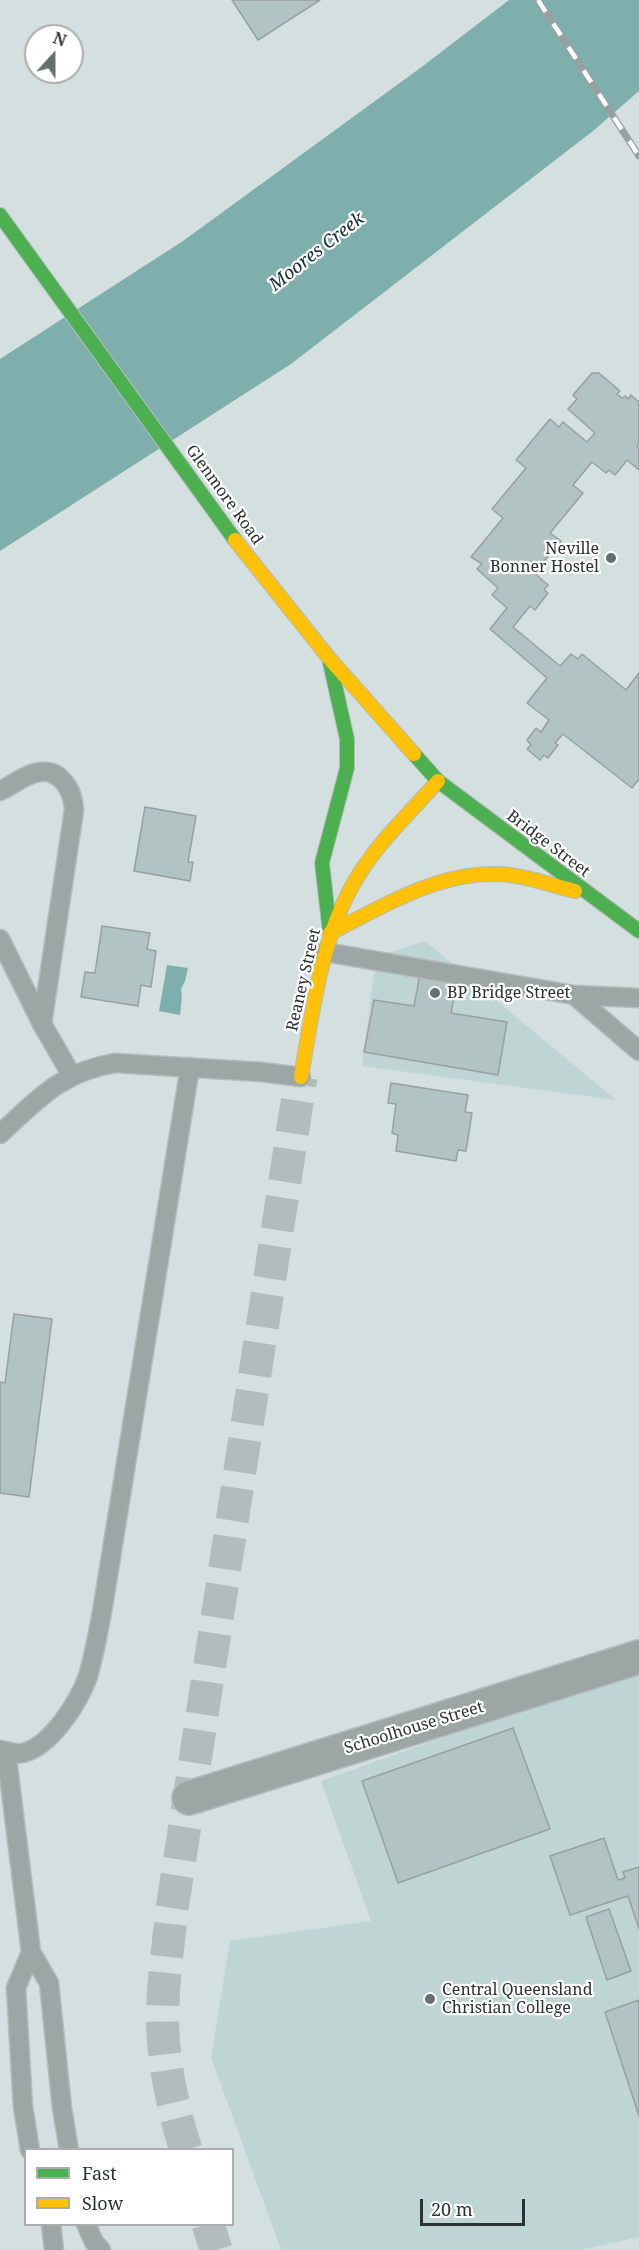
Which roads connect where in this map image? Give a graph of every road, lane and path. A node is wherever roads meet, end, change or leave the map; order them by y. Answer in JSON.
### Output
{"nodes":[{"id":1,"x":0,"y":215,"type":"edge"},
{"id":2,"x":329,"y":658,"type":"junction"},
{"id":3,"x":438,"y":781,"type":"junction"},
{"id":4,"x":0,"y":791,"type":"edge"},
{"id":5,"x":586,"y":894,"type":"junction"},
{"id":6,"x":639,"y":931,"type":"edge"},
{"id":7,"x":330,"y":933,"type":"junction"},
{"id":8,"x":0,"y":939,"type":"edge"},
{"id":9,"x":325,"y":952,"type":"junction"},
{"id":10,"x":574,"y":995,"type":"junction"},
{"id":11,"x":639,"y":998,"type":"edge"},
{"id":12,"x":42,"y":1024,"type":"junction"},
{"id":13,"x":639,"y":1050,"type":"edge"},
{"id":14,"x":190,"y":1067,"type":"junction"},
{"id":15,"x":72,"y":1076,"type":"junction"},
{"id":16,"x":301,"y":1077,"type":"joint"},
{"id":17,"x":0,"y":1134,"type":"edge"},
{"id":18,"x":639,"y":1657,"type":"edge"},
{"id":19,"x":3,"y":1751,"type":"edge"},
{"id":20,"x":189,"y":1798,"type":"dead end"},
{"id":21,"x":31,"y":1952,"type":"junction"},
{"id":22,"x":30,"y":2148,"type":"edge"},
{"id":23,"x":69,"y":2148,"type":"edge"},
{"id":24,"x":51,"y":2226,"type":"edge"},
{"id":25,"x":87,"y":2226,"type":"edge"},
{"id":26,"x":54,"y":2250,"type":"edge"},
{"id":27,"x":101,"y":2250,"type":"edge"}],
"edges":[{"from":1,"to":2,"type":"street","name":"Glenmore Road"},
{"from":2,"to":3,"type":"street","name":"Glenmore Road"},
{"from":2,"to":7,"type":"street"},
{"from":3,"to":5,"type":"street","name":"Bridge Street"},
{"from":3,"to":7,"type":"street","name":"Reaney Street"},
{"from":4,"to":12,"type":"lane"},
{"from":5,"to":6,"type":"street","name":"Bridge Street"},
{"from":5,"to":7,"type":"street"},
{"from":7,"to":9,"type":"street","name":"Reaney Street"},
{"from":8,"to":12,"type":"lane"},
{"from":9,"to":10,"type":"lane"},
{"from":9,"to":16,"type":"street","name":"Reaney Street"},
{"from":10,"to":11,"type":"lane"},
{"from":10,"to":13,"type":"lane"},
{"from":12,"to":15,"type":"lane"},
{"from":14,"to":15,"type":"lane"},
{"from":14,"to":16,"type":"lane"},
{"from":14,"to":19,"type":"lane"},
{"from":15,"to":17,"type":"lane"},
{"from":18,"to":20,"type":"street","name":"Schoolhouse Street"},
{"from":19,"to":21,"type":"lane"},
{"from":21,"to":22,"type":"lane"},
{"from":21,"to":23,"type":"lane"},
{"from":24,"to":26,"type":"lane"},
{"from":25,"to":27,"type":"lane"}]}
